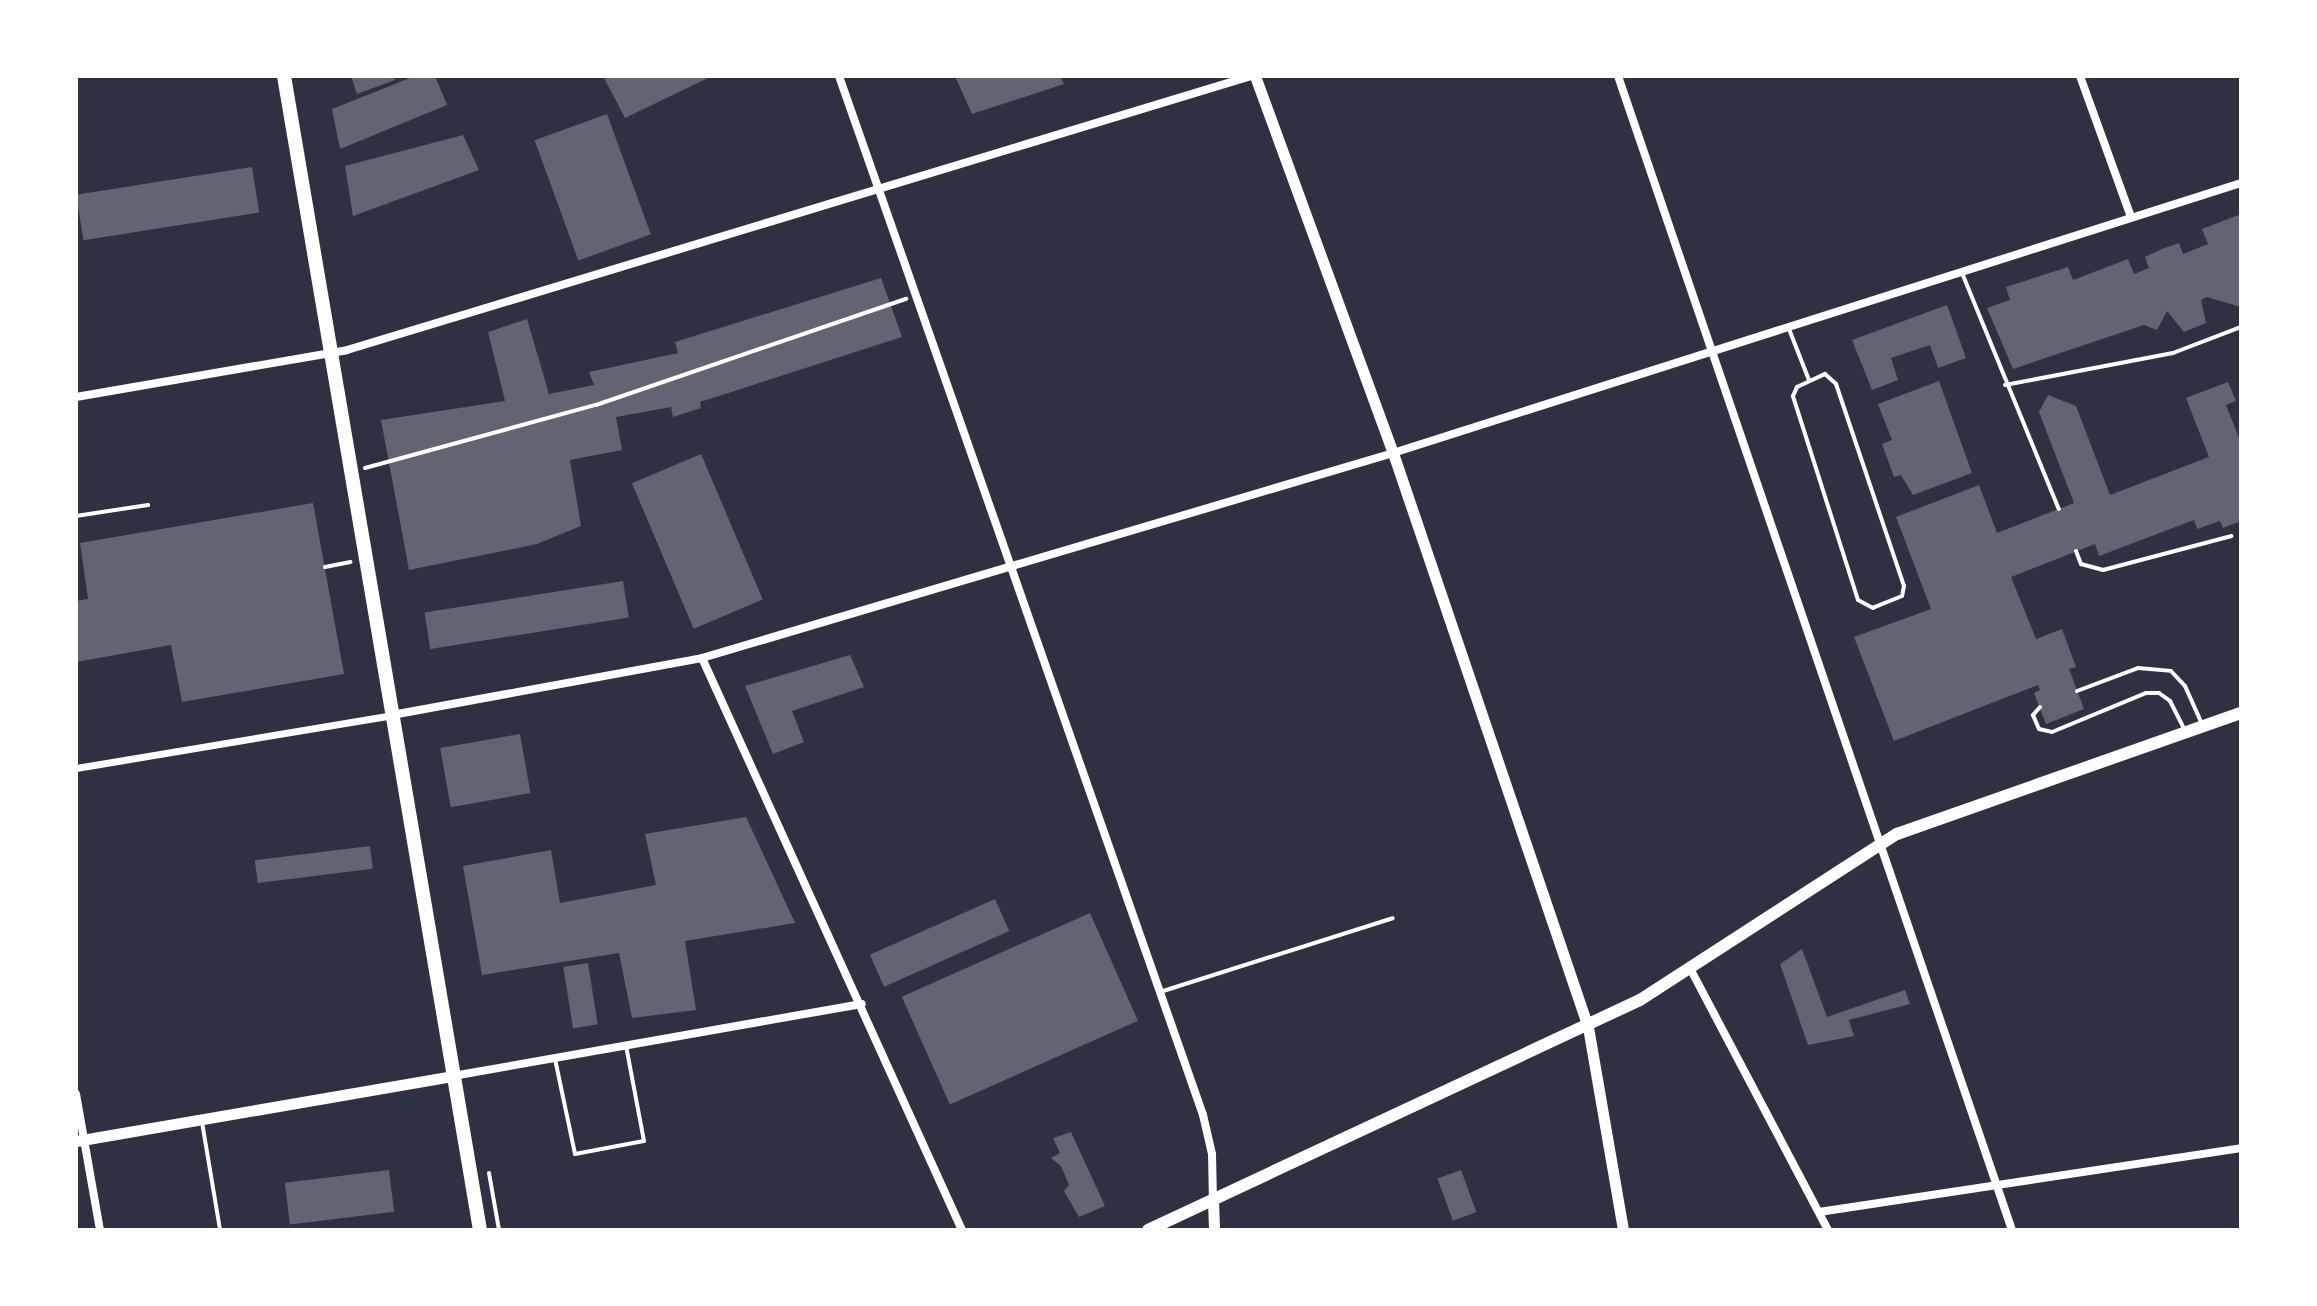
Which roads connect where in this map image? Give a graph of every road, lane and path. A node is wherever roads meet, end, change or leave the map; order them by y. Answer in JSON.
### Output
{"nodes":[{"id":1,"x":284,"y":76,"type":"edge"},
{"id":2,"x":839,"y":76,"type":"edge"},
{"id":3,"x":1253,"y":76,"type":"edge"},
{"id":4,"x":1618,"y":76,"type":"edge"},
{"id":5,"x":2080,"y":76,"type":"edge"},
{"id":6,"x":2241,"y":183,"type":"edge"},
{"id":7,"x":877,"y":190,"type":"junction"},
{"id":8,"x":2131,"y":217,"type":"junction"},
{"id":9,"x":1961,"y":271,"type":"junction"},
{"id":10,"x":913,"y":297,"type":"junction"},
{"id":11,"x":1788,"y":326,"type":"junction"},
{"id":12,"x":2241,"y":327,"type":"edge"},
{"id":13,"x":1710,"y":351,"type":"junction"},
{"id":14,"x":331,"y":354,"type":"junction"},
{"id":15,"x":1809,"y":381,"type":"junction"},
{"id":16,"x":2005,"y":385,"type":"junction"},
{"id":17,"x":76,"y":397,"type":"edge"},
{"id":18,"x":1393,"y":453,"type":"junction"},
{"id":19,"x":351,"y":472,"type":"junction"},
{"id":20,"x":148,"y":505,"type":"dead end"},
{"id":21,"x":2059,"y":509,"type":"dead end"},
{"id":22,"x":76,"y":516,"type":"edge"},
{"id":23,"x":2232,"y":536,"type":"dead end"},
{"id":24,"x":2076,"y":551,"type":"dead end"},
{"id":25,"x":366,"y":559,"type":"junction"},
{"id":26,"x":325,"y":567,"type":"dead end"},
{"id":27,"x":1010,"y":567,"type":"junction"},
{"id":28,"x":702,"y":658,"type":"junction"},
{"id":29,"x":2077,"y":691,"type":"dead end"},
{"id":30,"x":2040,"y":707,"type":"dead end"},
{"id":31,"x":2241,"y":713,"type":"edge"},
{"id":32,"x":392,"y":715,"type":"junction"},
{"id":33,"x":2203,"y":726,"type":"junction"},
{"id":34,"x":2186,"y":733,"type":"junction"},
{"id":35,"x":76,"y":768,"type":"edge"},
{"id":36,"x":1882,"y":843,"type":"junction"},
{"id":37,"x":1393,"y":918,"type":"dead end"},
{"id":38,"x":1692,"y":972,"type":"junction"},
{"id":39,"x":1160,"y":992,"type":"junction"},
{"id":40,"x":862,"y":1004,"type":"junction"},
{"id":41,"x":1588,"y":1027,"type":"junction"},
{"id":42,"x":626,"y":1046,"type":"junction"},
{"id":43,"x":555,"y":1059,"type":"junction"},
{"id":44,"x":453,"y":1076,"type":"junction"},
{"id":45,"x":76,"y":1094,"type":"edge"},
{"id":46,"x":201,"y":1119,"type":"junction"},
{"id":47,"x":80,"y":1140,"type":"edge"},
{"id":48,"x":2241,"y":1148,"type":"edge"},
{"id":49,"x":1997,"y":1185,"type":"junction"},
{"id":50,"x":1213,"y":1200,"type":"junction"},
{"id":51,"x":1819,"y":1212,"type":"junction"},
{"id":52,"x":100,"y":1230,"type":"edge"},
{"id":53,"x":220,"y":1230,"type":"edge"},
{"id":54,"x":480,"y":1230,"type":"edge"},
{"id":55,"x":962,"y":1230,"type":"edge"},
{"id":56,"x":1148,"y":1230,"type":"edge"},
{"id":57,"x":1214,"y":1230,"type":"edge"},
{"id":58,"x":1623,"y":1230,"type":"edge"},
{"id":59,"x":1828,"y":1230,"type":"edge"},
{"id":60,"x":2012,"y":1230,"type":"edge"}],
"edges":[{"from":1,"to":14,"type":"main road"},
{"from":2,"to":7,"type":"street"},
{"from":3,"to":7,"type":"street"},
{"from":3,"to":18,"type":"street"},
{"from":4,"to":13,"type":"street"},
{"from":5,"to":8,"type":"street"},
{"from":6,"to":8,"type":"street"},
{"from":7,"to":10,"type":"street"},
{"from":7,"to":14,"type":"street"},
{"from":8,"to":9,"type":"street"},
{"from":9,"to":11,"type":"street"},
{"from":9,"to":16,"type":"lane"},
{"from":10,"to":19,"type":"path"},
{"from":10,"to":27,"type":"street"},
{"from":11,"to":13,"type":"street"},
{"from":11,"to":15,"type":"lane"},
{"from":12,"to":16,"type":"lane"},
{"from":13,"to":18,"type":"street"},
{"from":13,"to":36,"type":"street"},
{"from":14,"to":17,"type":"street"},
{"from":14,"to":19,"type":"main road"},
{"from":15,"to":15,"type":"lane"},
{"from":16,"to":21,"type":"lane"},
{"from":18,"to":27,"type":"street"},
{"from":18,"to":41,"type":"street"},
{"from":19,"to":25,"type":"main road"},
{"from":20,"to":22,"type":"lane"},
{"from":23,"to":24,"type":"lane"},
{"from":25,"to":26,"type":"path"},
{"from":25,"to":32,"type":"main road"},
{"from":27,"to":28,"type":"street"},
{"from":27,"to":39,"type":"street"},
{"from":28,"to":32,"type":"street"},
{"from":28,"to":40,"type":"street"},
{"from":29,"to":33,"type":"lane"},
{"from":30,"to":34,"type":"lane"},
{"from":31,"to":33,"type":"main road"},
{"from":32,"to":35,"type":"street"},
{"from":32,"to":44,"type":"main road"},
{"from":33,"to":34,"type":"main road"},
{"from":34,"to":36,"type":"main road"},
{"from":36,"to":38,"type":"main road"},
{"from":36,"to":49,"type":"street"},
{"from":37,"to":39,"type":"lane"},
{"from":38,"to":41,"type":"main road"},
{"from":38,"to":51,"type":"street"},
{"from":39,"to":50,"type":"street"},
{"from":40,"to":42,"type":"street"},
{"from":40,"to":55,"type":"street"},
{"from":41,"to":50,"type":"main road"},
{"from":41,"to":58,"type":"street"},
{"from":42,"to":43,"type":"street"},
{"from":42,"to":43,"type":"lane"},
{"from":43,"to":44,"type":"street"},
{"from":44,"to":46,"type":"street"},
{"from":44,"to":54,"type":"main road"},
{"from":45,"to":47,"type":"street"},
{"from":46,"to":47,"type":"street"},
{"from":46,"to":53,"type":"lane"},
{"from":47,"to":52,"type":"street"},
{"from":48,"to":49,"type":"street"},
{"from":49,"to":51,"type":"street"},
{"from":49,"to":60,"type":"street"},
{"from":50,"to":56,"type":"main road"},
{"from":50,"to":57,"type":"street"},
{"from":51,"to":59,"type":"street"}]}
